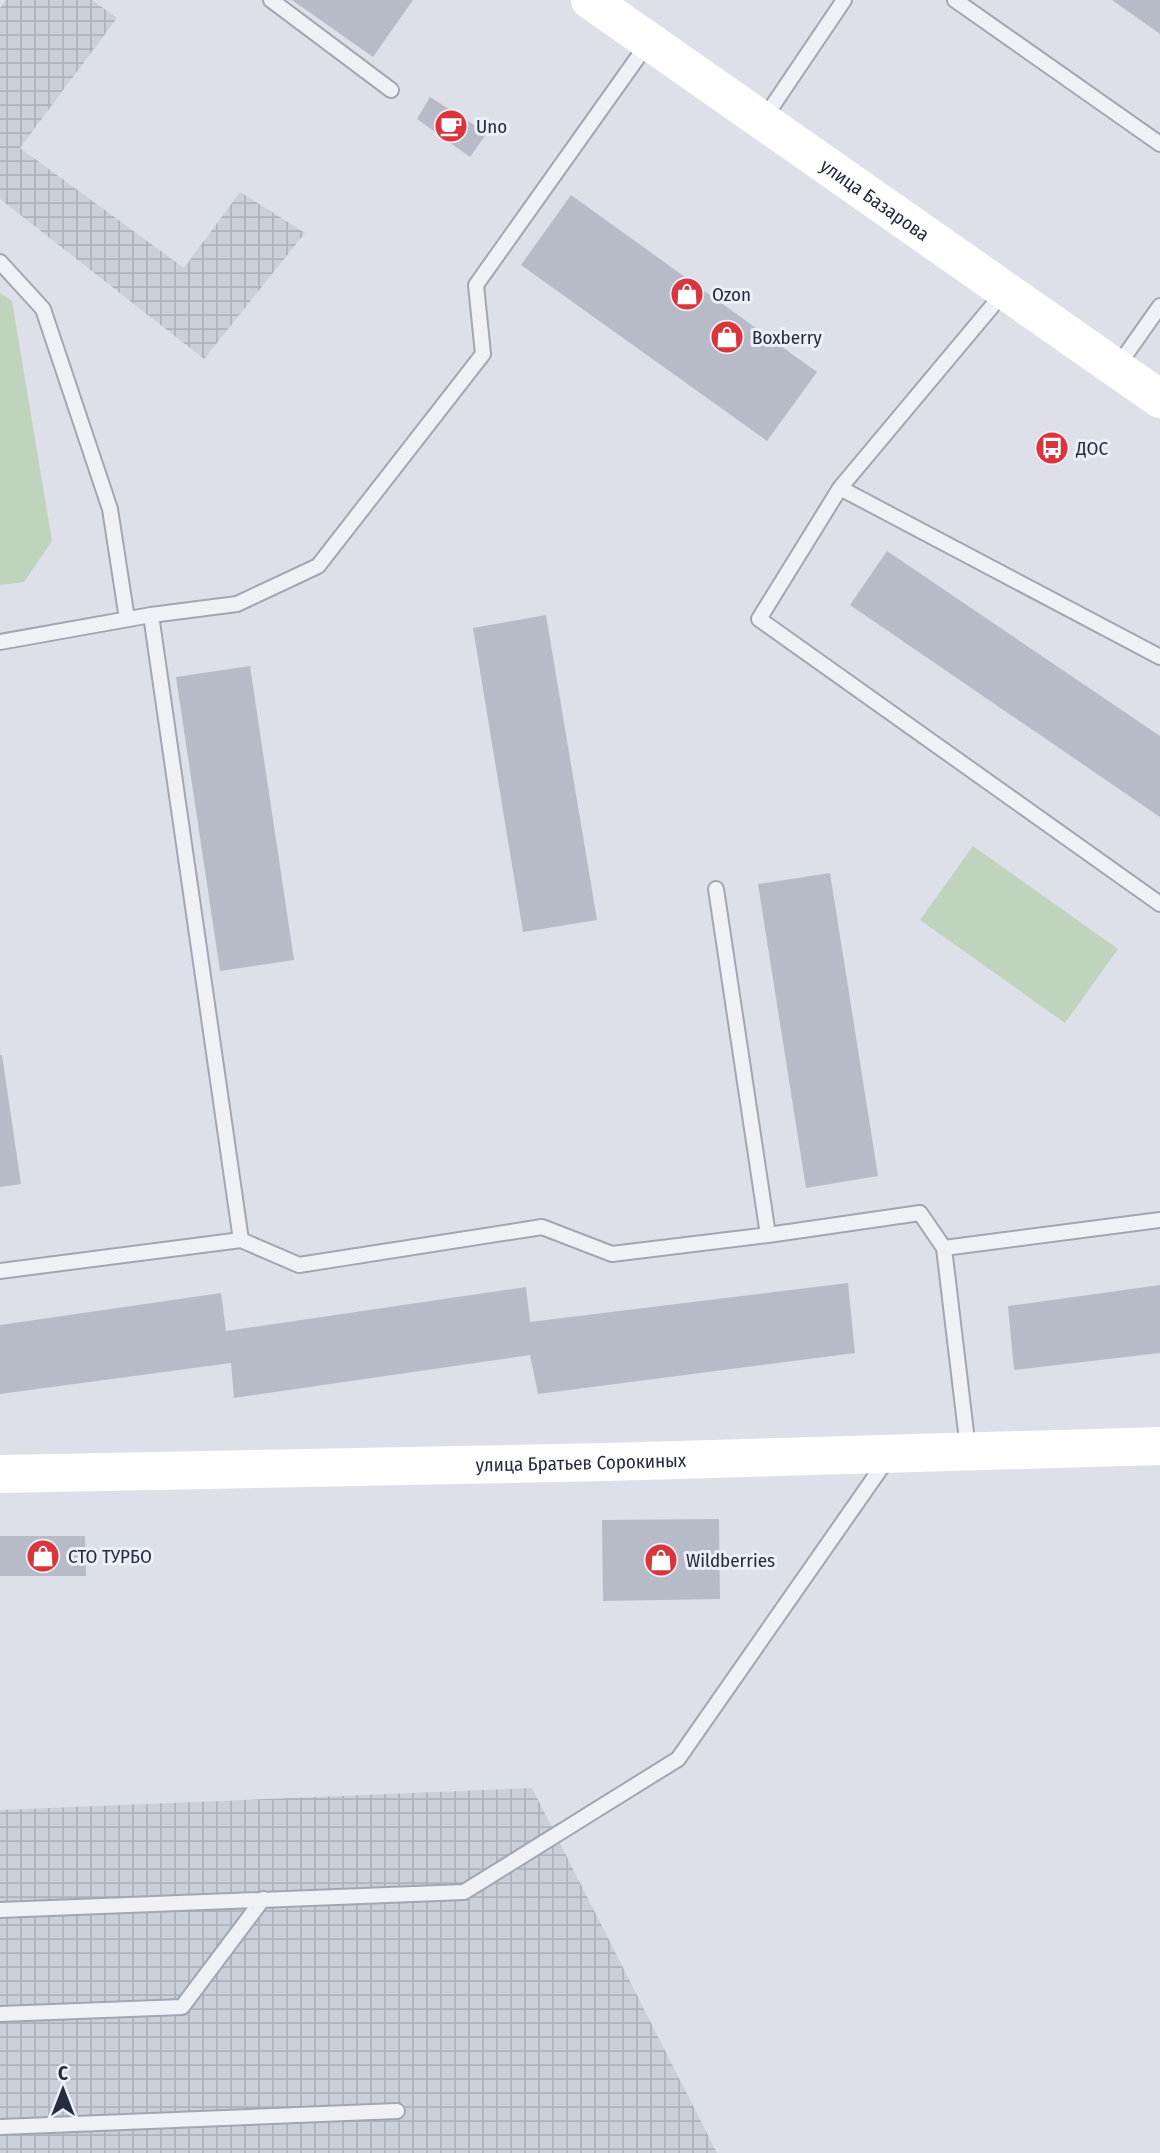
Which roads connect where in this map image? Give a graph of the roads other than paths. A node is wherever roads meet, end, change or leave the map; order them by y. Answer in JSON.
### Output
{"nodes":[{"id":1,"x":271,"y":0,"type":"edge"},
{"id":2,"x":590,"y":0,"type":"edge"},
{"id":3,"x":844,"y":0,"type":"edge"},
{"id":4,"x":955,"y":0,"type":"edge"},
{"id":5,"x":649,"y":41,"type":"junction"},
{"id":6,"x":391,"y":90,"type":"dead end"},
{"id":7,"x":762,"y":121,"type":"junction"},
{"id":8,"x":1160,"y":144,"type":"edge"},
{"id":9,"x":0,"y":262,"type":"edge"},
{"id":10,"x":1005,"y":291,"type":"junction"},
{"id":11,"x":1160,"y":306,"type":"edge"},
{"id":12,"x":1116,"y":368,"type":"junction"},
{"id":13,"x":1160,"y":399,"type":"edge"},
{"id":14,"x":840,"y":488,"type":"junction"},
{"id":15,"x":150,"y":615,"type":"junction"},
{"id":16,"x":127,"y":619,"type":"junction"},
{"id":17,"x":0,"y":642,"type":"edge"},
{"id":18,"x":1160,"y":657,"type":"edge"},
{"id":19,"x":716,"y":889,"type":"dead end"},
{"id":20,"x":1160,"y":904,"type":"edge"},
{"id":21,"x":1160,"y":1220,"type":"edge"},
{"id":22,"x":768,"y":1235,"type":"junction"},
{"id":23,"x":242,"y":1240,"type":"junction"},
{"id":24,"x":944,"y":1248,"type":"junction"},
{"id":25,"x":0,"y":1270,"type":"edge"},
{"id":26,"x":1160,"y":1446,"type":"edge"},
{"id":27,"x":968,"y":1450,"type":"junction"},
{"id":28,"x":892,"y":1453,"type":"junction"},
{"id":29,"x":0,"y":1474,"type":"edge"},
{"id":30,"x":263,"y":1899,"type":"junction"},
{"id":31,"x":0,"y":1910,"type":"edge"},
{"id":32,"x":0,"y":2014,"type":"edge"},
{"id":33,"x":397,"y":2111,"type":"dead end"},
{"id":34,"x":0,"y":2127,"type":"edge"}],
"edges":[{"from":1,"to":6,"type":"lane"},
{"from":2,"to":5,"type":"street","name":"улица Базарова"},
{"from":3,"to":7,"type":"lane"},
{"from":4,"to":8,"type":"lane"},
{"from":5,"to":7,"type":"street","name":"улица Базарова"},
{"from":5,"to":15,"type":"lane"},
{"from":7,"to":10,"type":"street","name":"улица Базарова"},
{"from":9,"to":16,"type":"lane"},
{"from":10,"to":12,"type":"street","name":"улица Базарова"},
{"from":10,"to":14,"type":"lane"},
{"from":11,"to":12,"type":"lane"},
{"from":12,"to":13,"type":"street","name":"улица Базарова"},
{"from":14,"to":18,"type":"lane"},
{"from":14,"to":20,"type":"lane"},
{"from":15,"to":16,"type":"lane"},
{"from":15,"to":23,"type":"lane"},
{"from":16,"to":17,"type":"lane"},
{"from":19,"to":22,"type":"lane"},
{"from":21,"to":24,"type":"lane"},
{"from":22,"to":23,"type":"lane"},
{"from":22,"to":24,"type":"lane"},
{"from":23,"to":25,"type":"lane"},
{"from":24,"to":27,"type":"lane"},
{"from":26,"to":27,"type":"street","name":"улица Братьев Сорокиных"},
{"from":27,"to":28,"type":"street","name":"улица Братьев Сорокиных"},
{"from":28,"to":29,"type":"street","name":"улица Братьев Сорокиных"},
{"from":28,"to":30,"type":"lane"},
{"from":30,"to":31,"type":"lane"},
{"from":30,"to":32,"type":"lane"},
{"from":33,"to":34,"type":"lane"}]}
